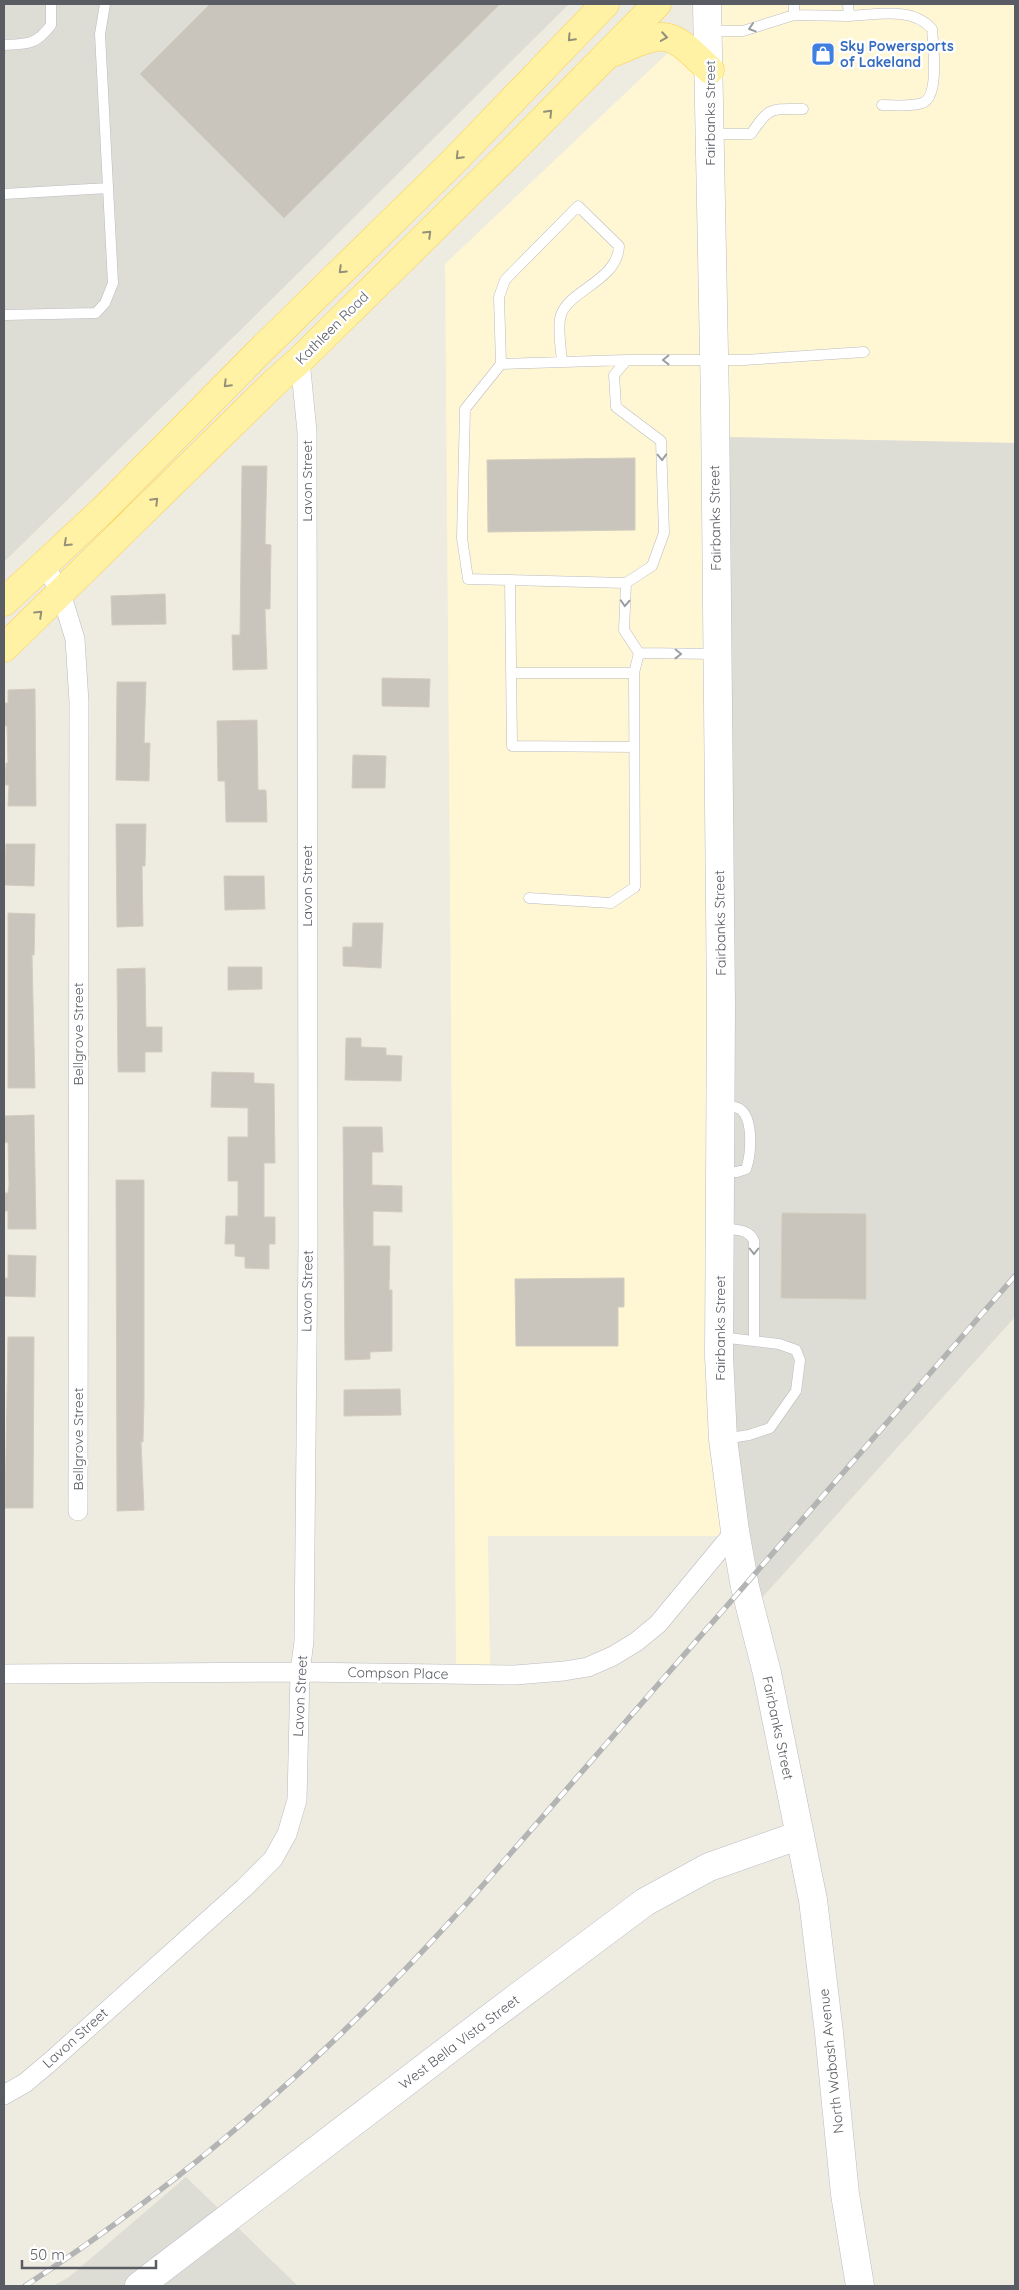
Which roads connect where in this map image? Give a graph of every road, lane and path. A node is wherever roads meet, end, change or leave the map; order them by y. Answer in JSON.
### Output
{"nodes":[{"id":1,"x":51,"y":4,"type":"edge"},
{"id":2,"x":105,"y":4,"type":"edge"},
{"id":3,"x":605,"y":4,"type":"edge"},
{"id":4,"x":657,"y":4,"type":"edge"},
{"id":5,"x":707,"y":4,"type":"edge"},
{"id":6,"x":794,"y":4,"type":"edge"},
{"id":7,"x":848,"y":4,"type":"edge"},
{"id":8,"x":794,"y":15,"type":"junction"},
{"id":9,"x":849,"y":16,"type":"junction"},
{"id":10,"x":709,"y":31,"type":"junction"},
{"id":11,"x":4,"y":45,"type":"edge"},
{"id":12,"x":603,"y":58,"type":"junction"},
{"id":13,"x":710,"y":70,"type":"junction"},
{"id":14,"x":882,"y":105,"type":"dead end"},
{"id":15,"x":803,"y":109,"type":"dead end"},
{"id":16,"x":710,"y":134,"type":"junction"},
{"id":17,"x":108,"y":188,"type":"junction"},
{"id":18,"x":4,"y":194,"type":"edge"},
{"id":19,"x":4,"y":315,"type":"edge"},
{"id":20,"x":864,"y":352,"type":"dead end"},
{"id":21,"x":714,"y":359,"type":"junction"},
{"id":22,"x":300,"y":360,"type":"junction"},
{"id":23,"x":627,"y":360,"type":"junction"},
{"id":24,"x":562,"y":362,"type":"junction"},
{"id":25,"x":501,"y":364,"type":"junction"},
{"id":26,"x":44,"y":564,"type":"junction"},
{"id":27,"x":510,"y":580,"type":"junction"},
{"id":28,"x":626,"y":583,"type":"junction"},
{"id":29,"x":61,"y":593,"type":"junction"},
{"id":30,"x":4,"y":602,"type":"edge"},
{"id":31,"x":4,"y":648,"type":"edge"},
{"id":32,"x":639,"y":654,"type":"junction"},
{"id":33,"x":717,"y":654,"type":"junction"},
{"id":34,"x":511,"y":673,"type":"junction"},
{"id":35,"x":634,"y":674,"type":"junction"},
{"id":36,"x":634,"y":747,"type":"junction"},
{"id":37,"x":529,"y":898,"type":"dead end"},
{"id":38,"x":720,"y":1228,"type":"junction"},
{"id":39,"x":719,"y":1337,"type":"junction"},
{"id":40,"x":754,"y":1341,"type":"junction"},
{"id":41,"x":723,"y":1439,"type":"junction"},
{"id":42,"x":78,"y":1511,"type":"dead end"},
{"id":43,"x":735,"y":1531,"type":"junction"},
{"id":44,"x":300,"y":1672,"type":"junction"},
{"id":45,"x":4,"y":1674,"type":"edge"},
{"id":46,"x":800,"y":1835,"type":"junction"},
{"id":47,"x":4,"y":2095,"type":"edge"},
{"id":48,"x":139,"y":2286,"type":"edge"},
{"id":49,"x":860,"y":2286,"type":"edge"}],
"edges":[{"from":1,"to":11,"type":"lane"},
{"from":2,"to":17,"type":"lane"},
{"from":3,"to":26,"type":"main road","one_way":true},
{"from":4,"to":12,"type":"main road","name":"Kathleen Road"},
{"from":5,"to":10,"type":"street","name":"Fairbanks Street"},
{"from":6,"to":8,"type":"lane"},
{"from":7,"to":9,"type":"lane"},
{"from":8,"to":9,"type":"lane"},
{"from":8,"to":10,"type":"lane","one_way":true},
{"from":9,"to":14,"type":"lane"},
{"from":10,"to":13,"type":"street","name":"Fairbanks Street"},
{"from":12,"to":13,"type":"main road","one_way":true},
{"from":22,"to":12,"type":"main road","name":"Kathleen Road","one_way":true},
{"from":13,"to":16,"type":"street","name":"Fairbanks Street"},
{"from":15,"to":16,"type":"lane"},
{"from":16,"to":21,"type":"street","name":"Fairbanks Street"},
{"from":17,"to":18,"type":"lane"},
{"from":17,"to":19,"type":"lane"},
{"from":20,"to":21,"type":"lane"},
{"from":21,"to":23,"type":"lane","one_way":true},
{"from":21,"to":33,"type":"street","name":"Fairbanks Street"},
{"from":29,"to":22,"type":"main road","name":"Kathleen Road","one_way":true},
{"from":22,"to":44,"type":"street","name":"Lavon Street"},
{"from":23,"to":24,"type":"lane"},
{"from":23,"to":28,"type":"lane","one_way":true},
{"from":24,"to":25,"type":"lane"},
{"from":24,"to":25,"type":"lane"},
{"from":25,"to":27,"type":"lane"},
{"from":26,"to":29,"type":"street","name":"Bellgrove Street"},
{"from":26,"to":30,"type":"main road"},
{"from":27,"to":28,"type":"lane"},
{"from":27,"to":34,"type":"lane"},
{"from":28,"to":32,"type":"lane","one_way":true},
{"from":31,"to":29,"type":"main road","name":"Kathleen Road","one_way":true},
{"from":29,"to":42,"type":"street","name":"Bellgrove Street"},
{"from":32,"to":33,"type":"lane","one_way":true},
{"from":32,"to":35,"type":"lane"},
{"from":33,"to":38,"type":"street","name":"Fairbanks Street"},
{"from":34,"to":35,"type":"lane"},
{"from":34,"to":36,"type":"lane"},
{"from":35,"to":36,"type":"lane"},
{"from":36,"to":37,"type":"lane"},
{"from":38,"to":39,"type":"street","name":"Fairbanks Street"},
{"from":38,"to":40,"type":"lane","one_way":true},
{"from":39,"to":40,"type":"lane"},
{"from":39,"to":41,"type":"street","name":"Fairbanks Street"},
{"from":40,"to":41,"type":"lane"},
{"from":41,"to":43,"type":"street","name":"Fairbanks Street"},
{"from":43,"to":44,"type":"street","name":"Compson Place"},
{"from":43,"to":46,"type":"street","name":"Fairbanks Street"},
{"from":44,"to":45,"type":"street","name":"Compson Place"},
{"from":44,"to":47,"type":"street","name":"Lavon Street"},
{"from":46,"to":48,"type":"street","name":"West Bella Vista Street"},
{"from":46,"to":49,"type":"street","name":"North Wabash Avenue"}]}
